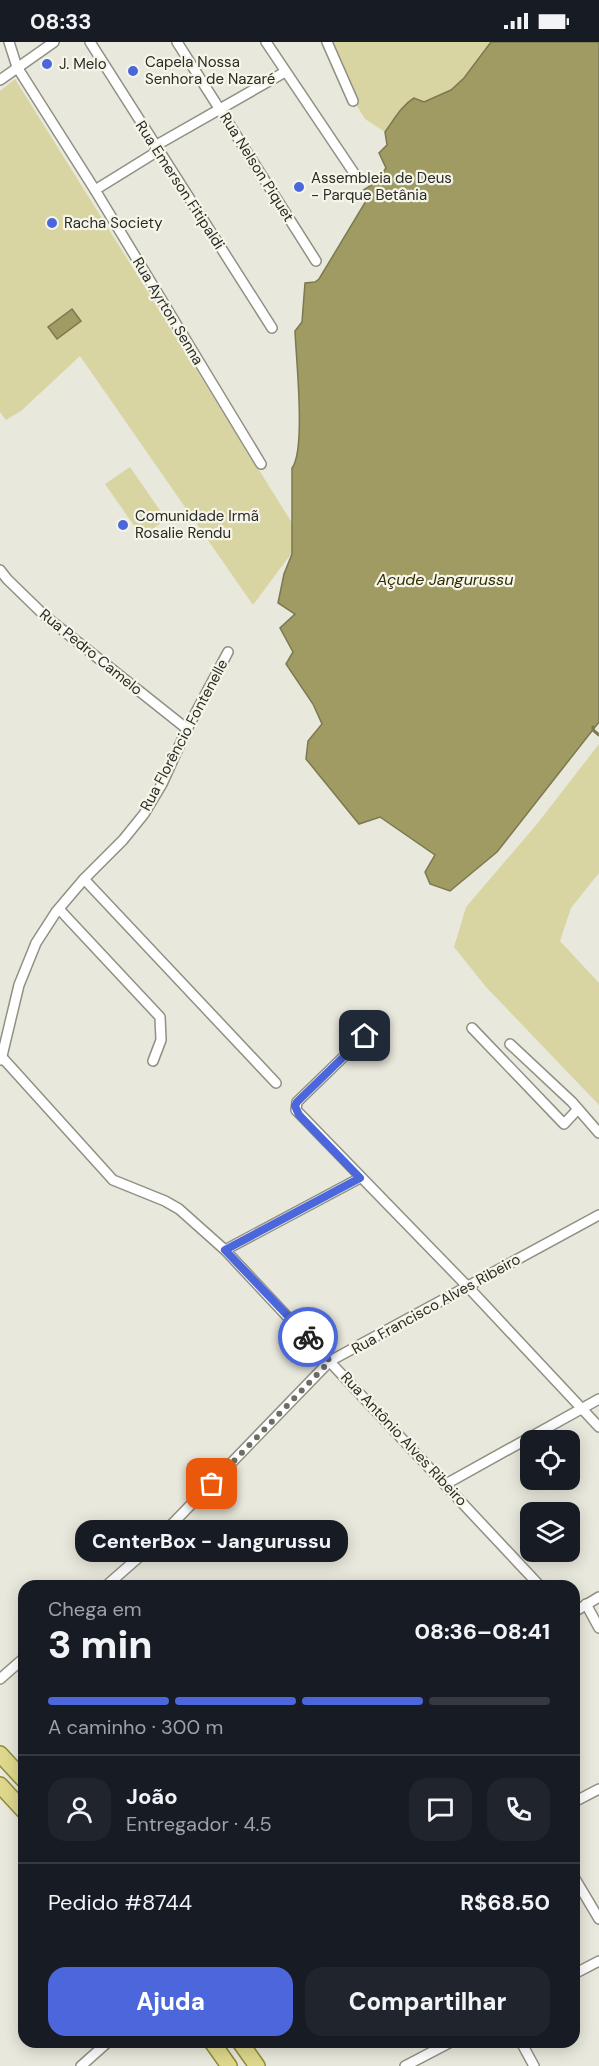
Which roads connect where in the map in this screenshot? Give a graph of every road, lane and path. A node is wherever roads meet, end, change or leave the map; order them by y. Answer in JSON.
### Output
{"nodes":[{"id":1,"x":9,"y":42,"type":"edge"},
{"id":2,"x":54,"y":42,"type":"edge"},
{"id":3,"x":90,"y":42,"type":"edge"},
{"id":4,"x":177,"y":42,"type":"edge"},
{"id":5,"x":266,"y":42,"type":"edge"},
{"id":6,"x":327,"y":42,"type":"edge"},
{"id":7,"x":16,"y":67,"type":"junction"},
{"id":8,"x":285,"y":72,"type":"junction"},
{"id":9,"x":0,"y":80,"type":"edge"},
{"id":10,"x":353,"y":101,"type":"dead end"},
{"id":11,"x":221,"y":110,"type":"junction"},
{"id":12,"x":156,"y":148,"type":"junction"},
{"id":13,"x":356,"y":176,"type":"dead end"},
{"id":14,"x":95,"y":190,"type":"junction"},
{"id":15,"x":316,"y":261,"type":"dead end"},
{"id":16,"x":272,"y":328,"type":"dead end"},
{"id":17,"x":261,"y":464,"type":"dead end"},
{"id":18,"x":0,"y":570,"type":"edge"},
{"id":19,"x":228,"y":652,"type":"dead end"},
{"id":20,"x":187,"y":729,"type":"junction"},
{"id":21,"x":84,"y":879,"type":"junction"},
{"id":22,"x":59,"y":909,"type":"junction"},
{"id":23,"x":472,"y":1028,"type":"dead end"},
{"id":24,"x":365,"y":1036,"type":"dead end"},
{"id":25,"x":510,"y":1044,"type":"dead end"},
{"id":26,"x":1,"y":1058,"type":"edge"},
{"id":27,"x":153,"y":1061,"type":"dead end"},
{"id":28,"x":276,"y":1083,"type":"dead end"},
{"id":29,"x":578,"y":1109,"type":"junction"},
{"id":30,"x":599,"y":1133,"type":"edge"},
{"id":31,"x":360,"y":1178,"type":"junction"},
{"id":32,"x":599,"y":1215,"type":"edge"},
{"id":33,"x":225,"y":1250,"type":"junction"},
{"id":34,"x":468,"y":1287,"type":"junction"},
{"id":35,"x":330,"y":1361,"type":"junction"},
{"id":36,"x":599,"y":1399,"type":"edge"},
{"id":37,"x":581,"y":1410,"type":"junction"},
{"id":38,"x":599,"y":1427,"type":"edge"},
{"id":39,"x":446,"y":1484,"type":"junction"},
{"id":40,"x":113,"y":1580,"type":"edge"},
{"id":41,"x":534,"y":1580,"type":"edge"},
{"id":42,"x":599,"y":1597,"type":"edge"},
{"id":43,"x":586,"y":1604,"type":"junction"},
{"id":44,"x":580,"y":1608,"type":"edge"},
{"id":45,"x":599,"y":1628,"type":"edge"},
{"id":46,"x":18,"y":1663,"type":"edge"},
{"id":47,"x":0,"y":1679,"type":"edge"},
{"id":48,"x":0,"y":1754,"type":"edge"},
{"id":49,"x":18,"y":1774,"type":"edge"},
{"id":50,"x":0,"y":1785,"type":"edge"},
{"id":51,"x":598,"y":1793,"type":"edge"},
{"id":52,"x":580,"y":1800,"type":"edge"},
{"id":53,"x":18,"y":1804,"type":"edge"},
{"id":54,"x":580,"y":1887,"type":"edge"},
{"id":55,"x":599,"y":1919,"type":"edge"},
{"id":56,"x":599,"y":1961,"type":"edge"},
{"id":57,"x":580,"y":1971,"type":"edge"},
{"id":58,"x":101,"y":2048,"type":"edge"},
{"id":59,"x":216,"y":2048,"type":"edge"},
{"id":60,"x":244,"y":2048,"type":"edge"},
{"id":61,"x":440,"y":2048,"type":"edge"},
{"id":62,"x":524,"y":2048,"type":"edge"},
{"id":63,"x":81,"y":2066,"type":"edge"},
{"id":64,"x":229,"y":2066,"type":"edge"},
{"id":65,"x":257,"y":2066,"type":"edge"},
{"id":66,"x":405,"y":2066,"type":"edge"},
{"id":67,"x":534,"y":2066,"type":"edge"}],
"edges":[{"from":1,"to":7,"type":"street","name":"Rua Ayrton Senna"},
{"from":2,"to":7,"type":"street"},
{"from":3,"to":12,"type":"street","name":"Rua Emerson Fitipaldi"},
{"from":4,"to":11,"type":"street","name":"Rua Nelson Piquet"},
{"from":5,"to":8,"type":"street"},
{"from":6,"to":10,"type":"street"},
{"from":7,"to":9,"type":"street"},
{"from":7,"to":14,"type":"street","name":"Rua Ayrton Senna"},
{"from":8,"to":11,"type":"street"},
{"from":8,"to":13,"type":"street"},
{"from":11,"to":12,"type":"street"},
{"from":11,"to":15,"type":"street","name":"Rua Nelson Piquet"},
{"from":12,"to":14,"type":"street"},
{"from":12,"to":16,"type":"street","name":"Rua Emerson Fitipaldi"},
{"from":14,"to":17,"type":"street","name":"Rua Ayrton Senna"},
{"from":18,"to":20,"type":"street","name":"Rua Pedro Camelo"},
{"from":19,"to":20,"type":"street","name":"Rua Florêncio Fontenelle"},
{"from":20,"to":21,"type":"street","name":"Rua Florêncio Fontenelle"},
{"from":21,"to":22,"type":"street","name":"Rua Florêncio Fontenelle"},
{"from":21,"to":28,"type":"street"},
{"from":22,"to":26,"type":"street","name":"Rua Florêncio Fontenelle"},
{"from":22,"to":27,"type":"street"},
{"from":23,"to":29,"type":"street"},
{"from":24,"to":31,"type":"street"},
{"from":25,"to":29,"type":"street"},
{"from":26,"to":33,"type":"street","name":"Rua Antônio Alves Ribeiro"},
{"from":29,"to":30,"type":"street"},
{"from":31,"to":33,"type":"street"},
{"from":31,"to":34,"type":"street"},
{"from":32,"to":34,"type":"street","name":"Rua Francisco Alves Ribeiro"},
{"from":33,"to":35,"type":"street","name":"Rua Antônio Alves Ribeiro"},
{"from":34,"to":35,"type":"street","name":"Rua Francisco Alves Ribeiro"},
{"from":34,"to":37,"type":"street"},
{"from":35,"to":39,"type":"street","name":"Rua Antônio Alves Ribeiro"},
{"from":35,"to":40,"type":"street","name":"Rua Francisco Alves Ribeiro"},
{"from":36,"to":37,"type":"street"},
{"from":37,"to":38,"type":"street"},
{"from":37,"to":39,"type":"street"},
{"from":39,"to":41,"type":"street","name":"Rua Antônio Alves Ribeiro"},
{"from":42,"to":43,"type":"street"},
{"from":43,"to":44,"type":"street"},
{"from":43,"to":45,"type":"street"},
{"from":46,"to":47,"type":"street"},
{"from":48,"to":49,"type":"main road"},
{"from":50,"to":53,"type":"main road"},
{"from":51,"to":52,"type":"street"},
{"from":54,"to":55,"type":"street"},
{"from":56,"to":57,"type":"street"},
{"from":58,"to":63,"type":"street"},
{"from":59,"to":64,"type":"main road"},
{"from":60,"to":65,"type":"main road"},
{"from":61,"to":66,"type":"street"},
{"from":62,"to":67,"type":"street"}]}
